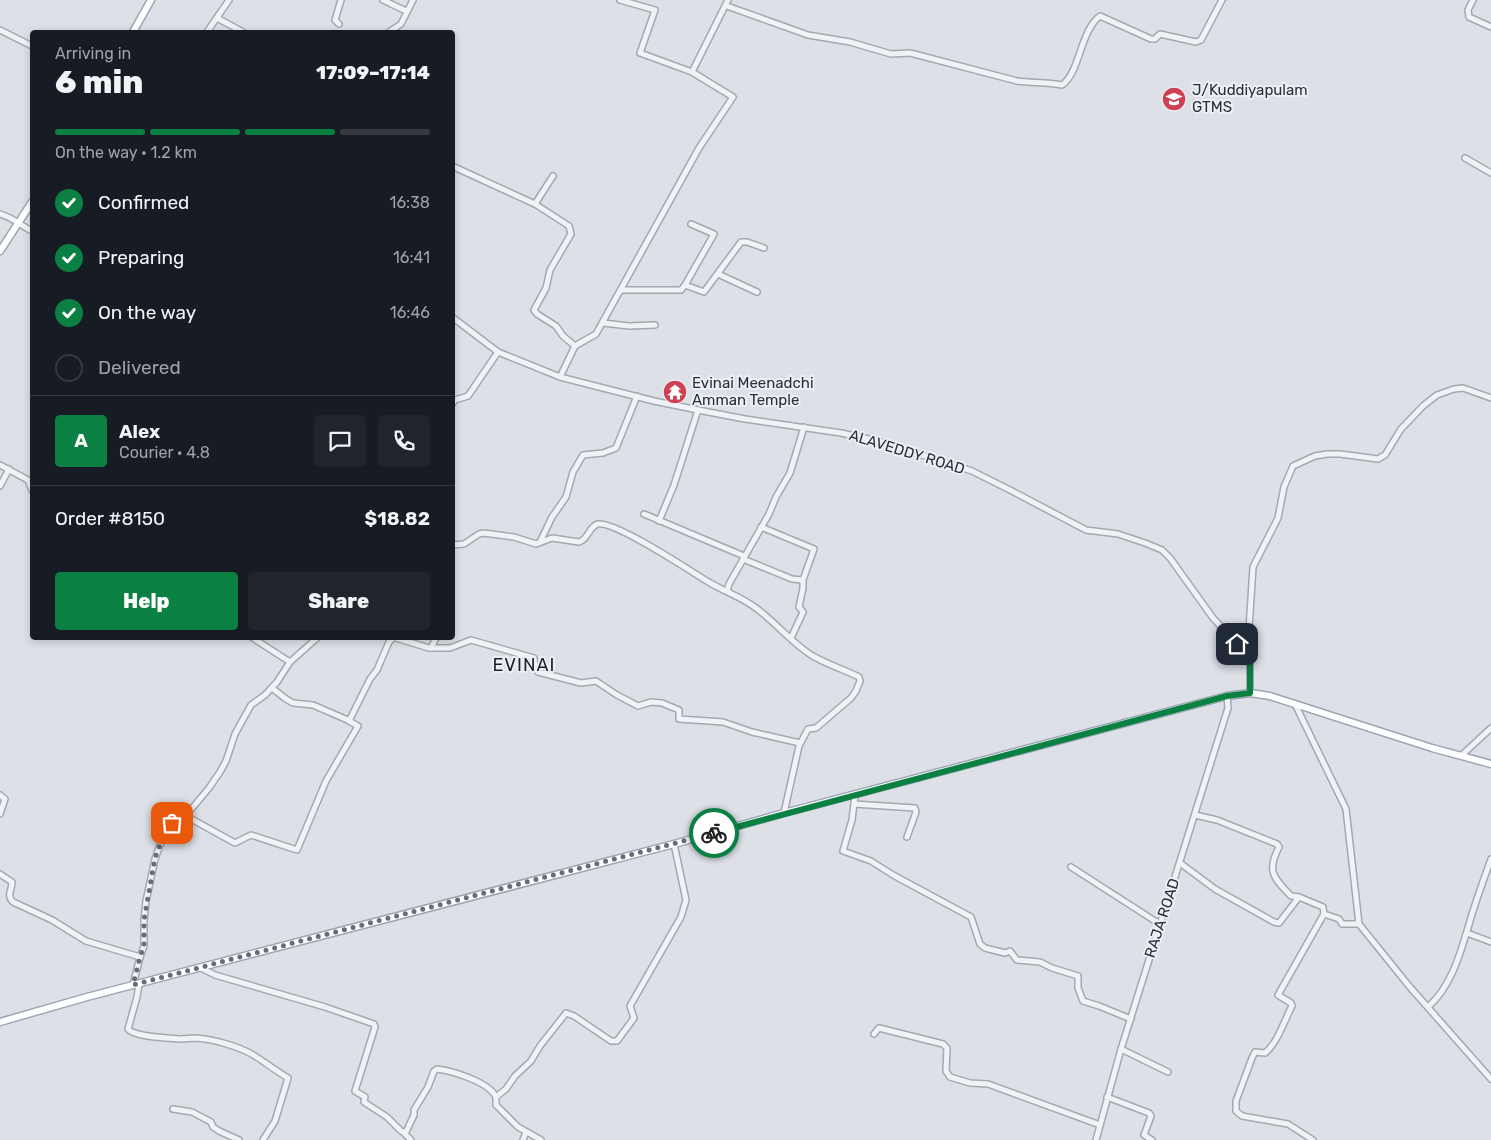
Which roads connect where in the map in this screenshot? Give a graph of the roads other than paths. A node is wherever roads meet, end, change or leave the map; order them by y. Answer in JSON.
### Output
{"nodes":[{"id":1,"x":151,"y":0,"type":"edge"},
{"id":2,"x":229,"y":0,"type":"edge"},
{"id":3,"x":341,"y":0,"type":"edge"},
{"id":4,"x":383,"y":0,"type":"edge"},
{"id":5,"x":414,"y":0,"type":"edge"},
{"id":6,"x":620,"y":0,"type":"edge"},
{"id":7,"x":1222,"y":0,"type":"edge"},
{"id":8,"x":1473,"y":0,"type":"edge"},
{"id":9,"x":728,"y":3,"type":"edge"},
{"id":10,"x":406,"y":11,"type":"junction"},
{"id":11,"x":217,"y":18,"type":"junction"},
{"id":12,"x":339,"y":24,"type":"dead end"},
{"id":13,"x":1491,"y":27,"type":"edge"},
{"id":14,"x":0,"y":30,"type":"edge"},
{"id":15,"x":134,"y":30,"type":"edge"},
{"id":16,"x":208,"y":30,"type":"edge"},
{"id":17,"x":239,"y":30,"type":"edge"},
{"id":18,"x":392,"y":30,"type":"edge"},
{"id":19,"x":30,"y":45,"type":"edge"},
{"id":20,"x":692,"y":72,"type":"junction"},
{"id":21,"x":1465,"y":158,"type":"dead end"},
{"id":22,"x":455,"y":167,"type":"edge"},
{"id":23,"x":1491,"y":173,"type":"edge"},
{"id":24,"x":553,"y":176,"type":"dead end"},
{"id":25,"x":535,"y":204,"type":"junction"},
{"id":26,"x":30,"y":205,"type":"edge"},
{"id":27,"x":0,"y":214,"type":"edge"},
{"id":28,"x":18,"y":224,"type":"junction"},
{"id":29,"x":691,"y":224,"type":"dead end"},
{"id":30,"x":30,"y":231,"type":"edge"},
{"id":31,"x":764,"y":248,"type":"dead end"},
{"id":32,"x":0,"y":251,"type":"edge"},
{"id":33,"x":718,"y":274,"type":"junction"},
{"id":34,"x":685,"y":285,"type":"junction"},
{"id":35,"x":621,"y":290,"type":"junction"},
{"id":36,"x":757,"y":292,"type":"dead end"},
{"id":37,"x":455,"y":319,"type":"edge"},
{"id":38,"x":602,"y":323,"type":"junction"},
{"id":39,"x":655,"y":326,"type":"dead end"},
{"id":40,"x":574,"y":346,"type":"junction"},
{"id":41,"x":498,"y":352,"type":"junction"},
{"id":42,"x":560,"y":377,"type":"junction"},
{"id":43,"x":637,"y":396,"type":"junction"},
{"id":44,"x":1491,"y":398,"type":"edge"},
{"id":45,"x":455,"y":400,"type":"edge"},
{"id":46,"x":698,"y":410,"type":"junction"},
{"id":47,"x":804,"y":427,"type":"junction"},
{"id":48,"x":0,"y":465,"type":"edge"},
{"id":49,"x":9,"y":469,"type":"junction"},
{"id":50,"x":30,"y":485,"type":"edge"},
{"id":51,"x":0,"y":486,"type":"edge"},
{"id":52,"x":644,"y":514,"type":"dead end"},
{"id":53,"x":659,"y":521,"type":"junction"},
{"id":54,"x":761,"y":527,"type":"junction"},
{"id":55,"x":540,"y":544,"type":"junction"},
{"id":56,"x":455,"y":545,"type":"edge"},
{"id":57,"x":744,"y":558,"type":"junction"},
{"id":58,"x":802,"y":580,"type":"dead end"},
{"id":59,"x":727,"y":591,"type":"junction"},
{"id":60,"x":791,"y":638,"type":"junction"},
{"id":61,"x":256,"y":640,"type":"edge"},
{"id":62,"x":314,"y":640,"type":"edge"},
{"id":63,"x":392,"y":640,"type":"edge"},
{"id":64,"x":408,"y":640,"type":"edge"},
{"id":65,"x":435,"y":640,"type":"edge"},
{"id":66,"x":431,"y":648,"type":"junction"},
{"id":67,"x":1250,"y":658,"type":"junction"},
{"id":68,"x":290,"y":662,"type":"junction"},
{"id":69,"x":272,"y":688,"type":"junction"},
{"id":70,"x":1250,"y":693,"type":"junction"},
{"id":71,"x":1227,"y":696,"type":"junction"},
{"id":72,"x":1295,"y":703,"type":"junction"},
{"id":73,"x":350,"y":720,"type":"junction"},
{"id":74,"x":1491,"y":728,"type":"edge"},
{"id":75,"x":800,"y":744,"type":"junction"},
{"id":76,"x":1462,"y":755,"type":"junction"},
{"id":77,"x":1491,"y":764,"type":"edge"},
{"id":78,"x":0,"y":795,"type":"edge"},
{"id":79,"x":855,"y":795,"type":"junction"},
{"id":80,"x":854,"y":804,"type":"junction"},
{"id":81,"x":784,"y":813,"type":"junction"},
{"id":82,"x":0,"y":814,"type":"edge"},
{"id":83,"x":1195,"y":815,"type":"junction"},
{"id":84,"x":186,"y":816,"type":"junction"},
{"id":85,"x":907,"y":837,"type":"dead end"},
{"id":86,"x":674,"y":844,"type":"junction"},
{"id":87,"x":1491,"y":858,"type":"edge"},
{"id":88,"x":1180,"y":863,"type":"junction"},
{"id":89,"x":1072,"y":867,"type":"dead end"},
{"id":90,"x":0,"y":874,"type":"edge"},
{"id":91,"x":1299,"y":897,"type":"junction"},
{"id":92,"x":1324,"y":914,"type":"junction"},
{"id":93,"x":1160,"y":923,"type":"junction"},
{"id":94,"x":1359,"y":924,"type":"junction"},
{"id":95,"x":1467,"y":933,"type":"junction"},
{"id":96,"x":1491,"y":942,"type":"edge"},
{"id":97,"x":140,"y":957,"type":"junction"},
{"id":98,"x":201,"y":968,"type":"junction"},
{"id":99,"x":136,"y":984,"type":"junction"},
{"id":100,"x":1428,"y":1008,"type":"junction"},
{"id":101,"x":1131,"y":1019,"type":"junction"},
{"id":102,"x":0,"y":1022,"type":"edge"},
{"id":103,"x":874,"y":1034,"type":"dead end"},
{"id":104,"x":1122,"y":1049,"type":"junction"},
{"id":105,"x":1168,"y":1072,"type":"dead end"},
{"id":106,"x":1491,"y":1078,"type":"edge"},
{"id":107,"x":496,"y":1097,"type":"junction"},
{"id":108,"x":1107,"y":1097,"type":"junction"},
{"id":109,"x":173,"y":1109,"type":"dead end"},
{"id":110,"x":1100,"y":1125,"type":"junction"},
{"id":111,"x":526,"y":1132,"type":"junction"},
{"id":112,"x":405,"y":1133,"type":"junction"},
{"id":113,"x":239,"y":1140,"type":"edge"},
{"id":114,"x":263,"y":1140,"type":"edge"},
{"id":115,"x":410,"y":1140,"type":"edge"},
{"id":116,"x":523,"y":1140,"type":"edge"},
{"id":117,"x":541,"y":1140,"type":"edge"},
{"id":118,"x":1096,"y":1140,"type":"edge"},
{"id":119,"x":1152,"y":1140,"type":"edge"},
{"id":120,"x":1312,"y":1140,"type":"edge"}],
"edges":[{"from":1,"to":15,"type":"main road"},
{"from":2,"to":11,"type":"street"},
{"from":3,"to":12,"type":"street"},
{"from":4,"to":10,"type":"street"},
{"from":5,"to":10,"type":"street"},
{"from":6,"to":20,"type":"street"},
{"from":7,"to":9,"type":"street"},
{"from":8,"to":13,"type":"street"},
{"from":9,"to":20,"type":"street"},
{"from":10,"to":18,"type":"street"},
{"from":11,"to":16,"type":"street"},
{"from":11,"to":17,"type":"street"},
{"from":14,"to":19,"type":"street"},
{"from":20,"to":35,"type":"street"},
{"from":21,"to":23,"type":"street"},
{"from":22,"to":25,"type":"street"},
{"from":24,"to":25,"type":"street"},
{"from":25,"to":40,"type":"street"},
{"from":26,"to":28,"type":"main road"},
{"from":27,"to":28,"type":"street"},
{"from":28,"to":30,"type":"street"},
{"from":28,"to":32,"type":"main road"},
{"from":29,"to":34,"type":"street"},
{"from":31,"to":33,"type":"street"},
{"from":33,"to":34,"type":"street"},
{"from":33,"to":36,"type":"street"},
{"from":34,"to":35,"type":"street"},
{"from":35,"to":38,"type":"street"},
{"from":37,"to":41,"type":"street","name":"ALAVEDDY ROAD"},
{"from":38,"to":39,"type":"street"},
{"from":38,"to":40,"type":"street"},
{"from":40,"to":42,"type":"street"},
{"from":41,"to":42,"type":"street","name":"ALAVEDDY ROAD"},
{"from":41,"to":45,"type":"street"},
{"from":42,"to":43,"type":"street","name":"ALAVEDDY ROAD"},
{"from":43,"to":46,"type":"street","name":"ALAVEDDY ROAD"},
{"from":43,"to":55,"type":"street"},
{"from":44,"to":67,"type":"street"},
{"from":46,"to":47,"type":"street","name":"ALAVEDDY ROAD"},
{"from":46,"to":53,"type":"street"},
{"from":47,"to":54,"type":"street"},
{"from":47,"to":67,"type":"street","name":"ALAVEDDY ROAD"},
{"from":48,"to":49,"type":"street"},
{"from":49,"to":50,"type":"street"},
{"from":49,"to":51,"type":"street"},
{"from":52,"to":53,"type":"street"},
{"from":53,"to":57,"type":"street"},
{"from":54,"to":57,"type":"street"},
{"from":54,"to":60,"type":"street"},
{"from":55,"to":56,"type":"street"},
{"from":55,"to":59,"type":"street"},
{"from":57,"to":58,"type":"street"},
{"from":57,"to":59,"type":"street"},
{"from":59,"to":60,"type":"street"},
{"from":60,"to":75,"type":"street"},
{"from":61,"to":68,"type":"street"},
{"from":62,"to":68,"type":"street"},
{"from":63,"to":73,"type":"street"},
{"from":64,"to":66,"type":"street"},
{"from":65,"to":66,"type":"street"},
{"from":66,"to":75,"type":"street"},
{"from":67,"to":70,"type":"street"},
{"from":68,"to":69,"type":"street"},
{"from":69,"to":73,"type":"street"},
{"from":69,"to":84,"type":"street"},
{"from":70,"to":71,"type":"main road"},
{"from":70,"to":72,"type":"main road"},
{"from":71,"to":79,"type":"main road"},
{"from":71,"to":83,"type":"street","name":"RAJA ROAD"},
{"from":72,"to":76,"type":"main road"},
{"from":72,"to":94,"type":"street"},
{"from":73,"to":84,"type":"street"},
{"from":74,"to":76,"type":"street"},
{"from":75,"to":81,"type":"street"},
{"from":76,"to":77,"type":"main road"},
{"from":78,"to":82,"type":"street"},
{"from":79,"to":80,"type":"street"},
{"from":79,"to":81,"type":"main road"},
{"from":80,"to":85,"type":"street"},
{"from":80,"to":101,"type":"street"},
{"from":81,"to":86,"type":"main road"},
{"from":83,"to":88,"type":"street","name":"RAJA ROAD"},
{"from":83,"to":91,"type":"street"},
{"from":84,"to":97,"type":"street"},
{"from":86,"to":98,"type":"main road"},
{"from":86,"to":107,"type":"street"},
{"from":87,"to":95,"type":"street"},
{"from":88,"to":91,"type":"street"},
{"from":88,"to":93,"type":"street","name":"RAJA ROAD"},
{"from":89,"to":93,"type":"street"},
{"from":90,"to":97,"type":"street"},
{"from":91,"to":92,"type":"street"},
{"from":92,"to":94,"type":"street"},
{"from":92,"to":120,"type":"street"},
{"from":93,"to":101,"type":"street","name":"RAJA ROAD"},
{"from":94,"to":100,"type":"street"},
{"from":95,"to":96,"type":"street"},
{"from":95,"to":100,"type":"street"},
{"from":97,"to":99,"type":"street"},
{"from":98,"to":99,"type":"main road"},
{"from":98,"to":112,"type":"street"},
{"from":99,"to":102,"type":"main road"},
{"from":99,"to":114,"type":"street"},
{"from":100,"to":106,"type":"street"},
{"from":101,"to":104,"type":"street","name":"RAJA ROAD"},
{"from":103,"to":110,"type":"street"},
{"from":104,"to":105,"type":"street"},
{"from":104,"to":108,"type":"street","name":"RAJA ROAD"},
{"from":107,"to":111,"type":"street"},
{"from":107,"to":112,"type":"street"},
{"from":108,"to":110,"type":"street","name":"RAJA ROAD"},
{"from":108,"to":119,"type":"street"},
{"from":109,"to":113,"type":"street"},
{"from":110,"to":118,"type":"street","name":"RAJA ROAD"},
{"from":111,"to":116,"type":"street"},
{"from":111,"to":117,"type":"street"},
{"from":112,"to":115,"type":"street"}]}
